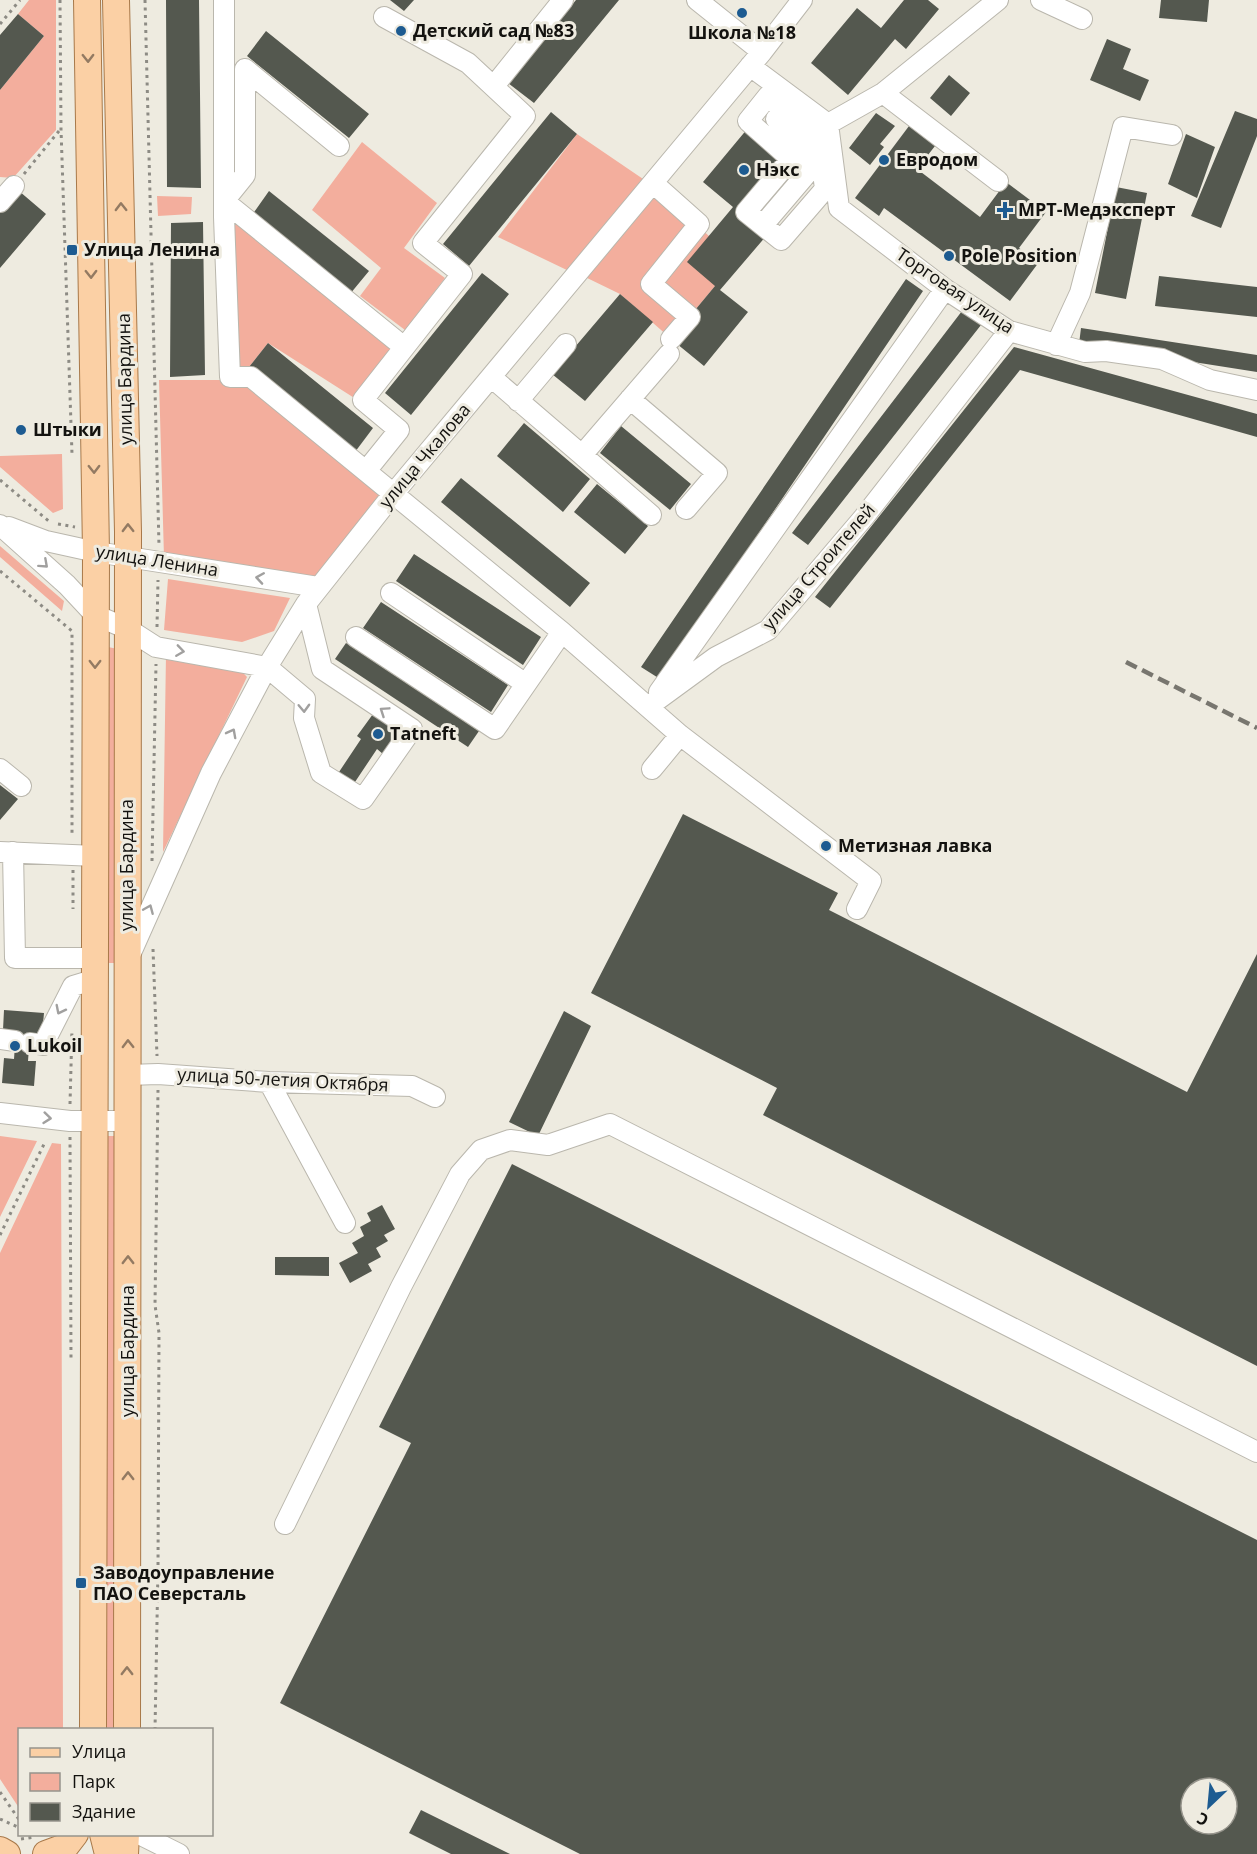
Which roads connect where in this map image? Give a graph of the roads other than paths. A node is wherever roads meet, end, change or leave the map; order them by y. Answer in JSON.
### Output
{"nodes":[{"id":1,"x":87,"y":0,"type":"edge"},
{"id":2,"x":116,"y":0,"type":"edge"},
{"id":3,"x":224,"y":0,"type":"edge"},
{"id":4,"x":563,"y":0,"type":"edge"},
{"id":5,"x":697,"y":0,"type":"edge"},
{"id":6,"x":802,"y":0,"type":"edge"},
{"id":7,"x":998,"y":0,"type":"edge"},
{"id":8,"x":1041,"y":0,"type":"edge"},
{"id":9,"x":384,"y":17,"type":"dead end"},
{"id":10,"x":1082,"y":19,"type":"dead end"},
{"id":11,"x":756,"y":59,"type":"junction"},
{"id":12,"x":766,"y":80,"type":"junction"},
{"id":13,"x":494,"y":86,"type":"junction"},
{"id":14,"x":883,"y":93,"type":"junction"},
{"id":15,"x":828,"y":124,"type":"junction"},
{"id":16,"x":1172,"y":135,"type":"dead end"},
{"id":17,"x":339,"y":146,"type":"dead end"},
{"id":18,"x":998,"y":181,"type":"dead end"},
{"id":19,"x":653,"y":183,"type":"junction"},
{"id":20,"x":14,"y":186,"type":"road end"},
{"id":21,"x":224,"y":201,"type":"junction"},
{"id":22,"x":0,"y":202,"type":"edge"},
{"id":23,"x":763,"y":225,"type":"dead end"},
{"id":24,"x":945,"y":289,"type":"junction"},
{"id":25,"x":1009,"y":332,"type":"junction"},
{"id":26,"x":566,"y":344,"type":"dead end"},
{"id":27,"x":1056,"y":345,"type":"junction"},
{"id":28,"x":404,"y":347,"type":"junction"},
{"id":29,"x":490,"y":377,"type":"junction"},
{"id":30,"x":1257,"y":390,"type":"edge"},
{"id":31,"x":630,"y":399,"type":"junction"},
{"id":32,"x":518,"y":400,"type":"junction"},
{"id":33,"x":582,"y":455,"type":"junction"},
{"id":34,"x":366,"y":471,"type":"junction"},
{"id":35,"x":394,"y":493,"type":"junction"},
{"id":36,"x":686,"y":509,"type":"dead end"},
{"id":37,"x":651,"y":515,"type":"dead end"},
{"id":38,"x":0,"y":524,"type":"edge"},
{"id":39,"x":96,"y":552,"type":"junction"},
{"id":40,"x":128,"y":557,"type":"junction"},
{"id":41,"x":318,"y":587,"type":"junction"},
{"id":42,"x":391,"y":593,"type":"dead end"},
{"id":43,"x":306,"y":604,"type":"junction"},
{"id":44,"x":95,"y":615,"type":"junction"},
{"id":45,"x":128,"y":629,"type":"junction"},
{"id":46,"x":562,"y":632,"type":"junction"},
{"id":47,"x":356,"y":637,"type":"dead end"},
{"id":48,"x":267,"y":667,"type":"junction"},
{"id":49,"x":526,"y":684,"type":"junction"},
{"id":50,"x":649,"y":706,"type":"junction"},
{"id":51,"x":680,"y":735,"type":"junction"},
{"id":52,"x":652,"y":768,"type":"dead end"},
{"id":53,"x":0,"y":769,"type":"edge"},
{"id":54,"x":21,"y":786,"type":"dead end"},
{"id":55,"x":6,"y":852,"type":"edge"},
{"id":56,"x":96,"y":856,"type":"junction"},
{"id":57,"x":856,"y":909,"type":"dead end"},
{"id":58,"x":127,"y":963,"type":"junction"},
{"id":59,"x":96,"y":968,"type":"junction"},
{"id":60,"x":15,"y":1041,"type":"edge"},
{"id":61,"x":128,"y":1075,"type":"junction"},
{"id":62,"x":269,"y":1082,"type":"junction"},
{"id":63,"x":435,"y":1097,"type":"dead end"},
{"id":64,"x":0,"y":1113,"type":"edge"},
{"id":65,"x":94,"y":1122,"type":"junction"},
{"id":66,"x":129,"y":1122,"type":"junction"},
{"id":67,"x":345,"y":1223,"type":"dead end"},
{"id":68,"x":1257,"y":1452,"type":"edge"},
{"id":69,"x":285,"y":1524,"type":"dead end"},
{"id":70,"x":93,"y":1571,"type":"junction"},
{"id":71,"x":127,"y":1571,"type":"junction"},
{"id":72,"x":93,"y":1728,"type":"edge"},
{"id":73,"x":127,"y":1728,"type":"edge"},
{"id":74,"x":73,"y":1836,"type":"edge"},
{"id":75,"x":104,"y":1836,"type":"edge"},
{"id":76,"x":126,"y":1836,"type":"edge"},
{"id":77,"x":143,"y":1836,"type":"edge"},
{"id":78,"x":0,"y":1850,"type":"edge"},
{"id":79,"x":7,"y":1854,"type":"edge"},
{"id":80,"x":46,"y":1854,"type":"edge"},
{"id":81,"x":108,"y":1854,"type":"edge"},
{"id":82,"x":125,"y":1854,"type":"edge"},
{"id":83,"x":179,"y":1854,"type":"edge"}],
"edges":[{"from":1,"to":39,"type":"main road","name":"улица Бардина","one_way":true},
{"from":40,"to":2,"type":"main road","name":"улица Бардина","one_way":true},
{"from":3,"to":21,"type":"street"},
{"from":4,"to":13,"type":"street"},
{"from":5,"to":11,"type":"street"},
{"from":6,"to":11,"type":"street","name":"улица Чкалова"},
{"from":7,"to":14,"type":"street"},
{"from":8,"to":10,"type":"street"},
{"from":9,"to":13,"type":"street"},
{"from":11,"to":12,"type":"street"},
{"from":11,"to":19,"type":"street","name":"улица Чкалова"},
{"from":12,"to":15,"type":"street"},
{"from":12,"to":23,"type":"street"},
{"from":13,"to":28,"type":"street"},
{"from":14,"to":15,"type":"street"},
{"from":14,"to":18,"type":"street"},
{"from":15,"to":24,"type":"street","name":"Торговая улица"},
{"from":16,"to":27,"type":"street"},
{"from":17,"to":21,"type":"street"},
{"from":19,"to":29,"type":"street","name":"улица Чкалова"},
{"from":19,"to":31,"type":"street"},
{"from":20,"to":22,"type":"street"},
{"from":21,"to":28,"type":"street"},
{"from":21,"to":34,"type":"street"},
{"from":24,"to":25,"type":"street","name":"Торговая улица"},
{"from":24,"to":50,"type":"street"},
{"from":25,"to":27,"type":"street","name":"Торговая улица"},
{"from":25,"to":50,"type":"street","name":"улица Строителей"},
{"from":26,"to":32,"type":"street"},
{"from":27,"to":30,"type":"street","name":"Торговая улица"},
{"from":28,"to":34,"type":"street"},
{"from":29,"to":32,"type":"street"},
{"from":29,"to":35,"type":"street","name":"улица Чкалова"},
{"from":31,"to":33,"type":"street"},
{"from":31,"to":36,"type":"street"},
{"from":32,"to":33,"type":"street"},
{"from":33,"to":37,"type":"street"},
{"from":34,"to":35,"type":"street"},
{"from":35,"to":41,"type":"street","name":"улица Чкалова"},
{"from":35,"to":46,"type":"street"},
{"from":38,"to":39,"type":"street","name":"улица Ленина"},
{"from":38,"to":44,"type":"street","name":"улица Ленина","one_way":true},
{"from":39,"to":40,"type":"street","name":"улица Ленина"},
{"from":39,"to":44,"type":"main road","name":"улица Бардина"},
{"from":41,"to":40,"type":"street","name":"улица Ленина","one_way":true},
{"from":40,"to":45,"type":"main road","name":"улица Бардина"},
{"from":41,"to":43,"type":"street","name":"улица Чкалова"},
{"from":42,"to":49,"type":"street"},
{"from":43,"to":48,"type":"street","name":"улица Чкалова"},
{"from":48,"to":43,"type":"street","one_way":true},
{"from":44,"to":45,"type":"street","name":"улица Ленина"},
{"from":44,"to":56,"type":"main road","name":"улица Бардина","one_way":true},
{"from":45,"to":48,"type":"street","name":"улица Ленина","one_way":true},
{"from":45,"to":58,"type":"main road","name":"улица Бардина"},
{"from":46,"to":49,"type":"street"},
{"from":46,"to":50,"type":"street"},
{"from":47,"to":49,"type":"street"},
{"from":58,"to":48,"type":"street","name":"улица Чкалова","one_way":true},
{"from":50,"to":51,"type":"street"},
{"from":51,"to":52,"type":"street"},
{"from":51,"to":57,"type":"street"},
{"from":53,"to":54,"type":"street"},
{"from":55,"to":56,"type":"street"},
{"from":55,"to":59,"type":"street"},
{"from":56,"to":59,"type":"main road","name":"улица Бардина"},
{"from":61,"to":58,"type":"main road","name":"улица Бардина","one_way":true},
{"from":59,"to":60,"type":"street","one_way":true},
{"from":59,"to":65,"type":"main road","name":"улица Бардина"},
{"from":61,"to":62,"type":"street","name":"улица 50-летия Октября"},
{"from":61,"to":66,"type":"main road","name":"улица Бардина"},
{"from":62,"to":63,"type":"street","name":"улица 50-летия Октября"},
{"from":62,"to":67,"type":"street"},
{"from":64,"to":65,"type":"street","one_way":true},
{"from":65,"to":66,"type":"street"},
{"from":65,"to":70,"type":"main road","name":"улица Бардина"},
{"from":71,"to":66,"type":"main road","name":"улица Бардина","one_way":true},
{"from":68,"to":69,"type":"street"},
{"from":70,"to":71,"type":"main road"},
{"from":70,"to":72,"type":"main road","name":"улица Бардина"},
{"from":73,"to":71,"type":"main road","name":"улица Бардина","one_way":true},
{"from":74,"to":80,"type":"main road"},
{"from":75,"to":81,"type":"main road"},
{"from":76,"to":82,"type":"main road"},
{"from":77,"to":83,"type":"street"},
{"from":78,"to":79,"type":"main road"}]}
